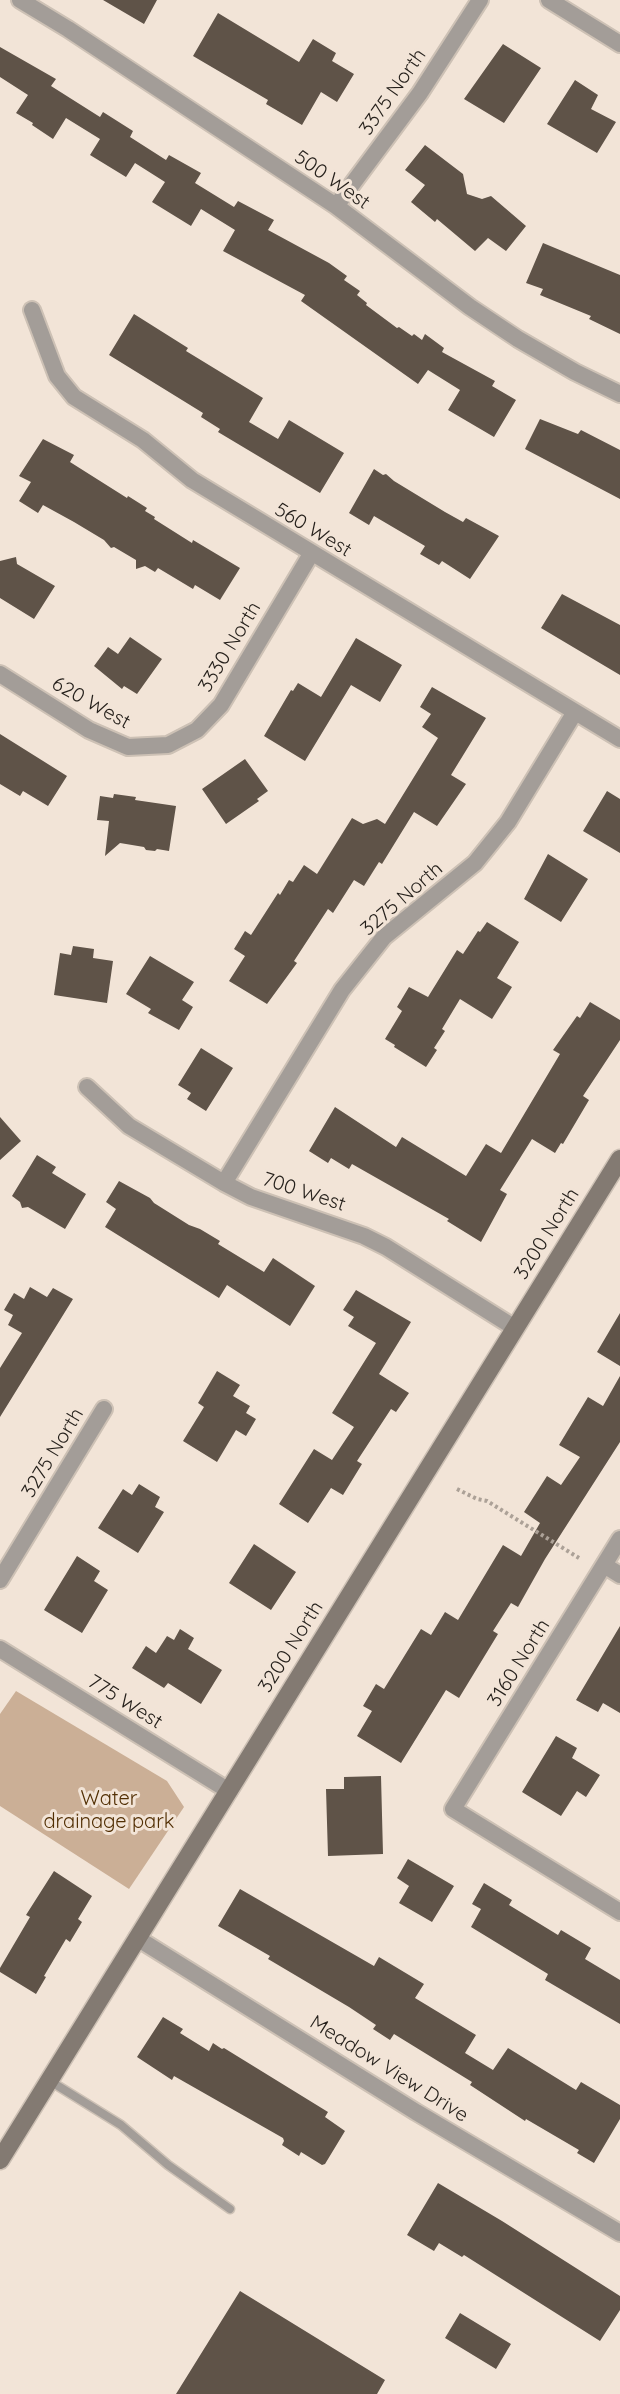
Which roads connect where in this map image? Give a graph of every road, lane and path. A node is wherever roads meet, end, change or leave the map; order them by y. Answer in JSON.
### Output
{"nodes":[{"id":1,"x":20,"y":0,"type":"edge"},
{"id":2,"x":480,"y":0,"type":"edge"},
{"id":3,"x":549,"y":0,"type":"edge"},
{"id":4,"x":620,"y":44,"type":"edge"},
{"id":5,"x":336,"y":206,"type":"junction"},
{"id":6,"x":32,"y":310,"type":"dead end"},
{"id":7,"x":620,"y":394,"type":"edge"},
{"id":8,"x":311,"y":554,"type":"junction"},
{"id":9,"x":0,"y":674,"type":"edge"},
{"id":10,"x":574,"y":712,"type":"junction"},
{"id":11,"x":620,"y":739,"type":"edge"},
{"id":12,"x":168,"y":745,"type":"joint"},
{"id":13,"x":87,"y":1087,"type":"dead end"},
{"id":14,"x":620,"y":1159,"type":"edge"},
{"id":15,"x":224,"y":1183,"type":"junction"},
{"id":16,"x":515,"y":1328,"type":"junction"},
{"id":17,"x":104,"y":1409,"type":"dead end"},
{"id":18,"x":457,"y":1489,"type":"dead end"},
{"id":19,"x":620,"y":1539,"type":"edge"},
{"id":20,"x":579,"y":1558,"type":"dead end"},
{"id":21,"x":604,"y":1565,"type":"junction"},
{"id":22,"x":620,"y":1575,"type":"edge"},
{"id":23,"x":0,"y":1580,"type":"edge"},
{"id":24,"x":0,"y":1649,"type":"edge"},
{"id":25,"x":228,"y":1791,"type":"junction"},
{"id":26,"x":620,"y":1911,"type":"edge"},
{"id":27,"x":137,"y":1938,"type":"junction"},
{"id":28,"x":49,"y":2080,"type":"junction"},
{"id":29,"x":0,"y":2160,"type":"edge"},
{"id":30,"x":230,"y":2210,"type":"dead end"},
{"id":31,"x":618,"y":2229,"type":"edge"}],
"edges":[{"from":1,"to":5,"type":"street","name":"500 West"},
{"from":2,"to":5,"type":"street","name":"3375 North"},
{"from":3,"to":4,"type":"street"},
{"from":5,"to":7,"type":"street","name":"500 West"},
{"from":6,"to":8,"type":"street","name":"560 West"},
{"from":8,"to":10,"type":"street","name":"560 West"},
{"from":8,"to":12,"type":"street","name":"3330 North"},
{"from":9,"to":12,"type":"street","name":"620 West"},
{"from":10,"to":11,"type":"street","name":"560 West"},
{"from":10,"to":15,"type":"street","name":"3275 North"},
{"from":13,"to":15,"type":"street","name":"700 West"},
{"from":14,"to":16,"type":"street","name":"3200 North"},
{"from":15,"to":16,"type":"street","name":"700 West"},
{"from":16,"to":25,"type":"street","name":"3200 North"},
{"from":17,"to":23,"type":"street","name":"3275 North"},
{"from":18,"to":20,"type":"path"},
{"from":19,"to":21,"type":"street","name":"3160 North"},
{"from":21,"to":22,"type":"street"},
{"from":21,"to":26,"type":"street","name":"3160 North"},
{"from":24,"to":25,"type":"street","name":"775 West"},
{"from":25,"to":27,"type":"street","name":"3200 North"},
{"from":27,"to":28,"type":"street","name":"3200 North"},
{"from":27,"to":31,"type":"street","name":"Meadow View Drive"},
{"from":28,"to":29,"type":"street","name":"3200 North"},
{"from":28,"to":30,"type":"lane"}]}
